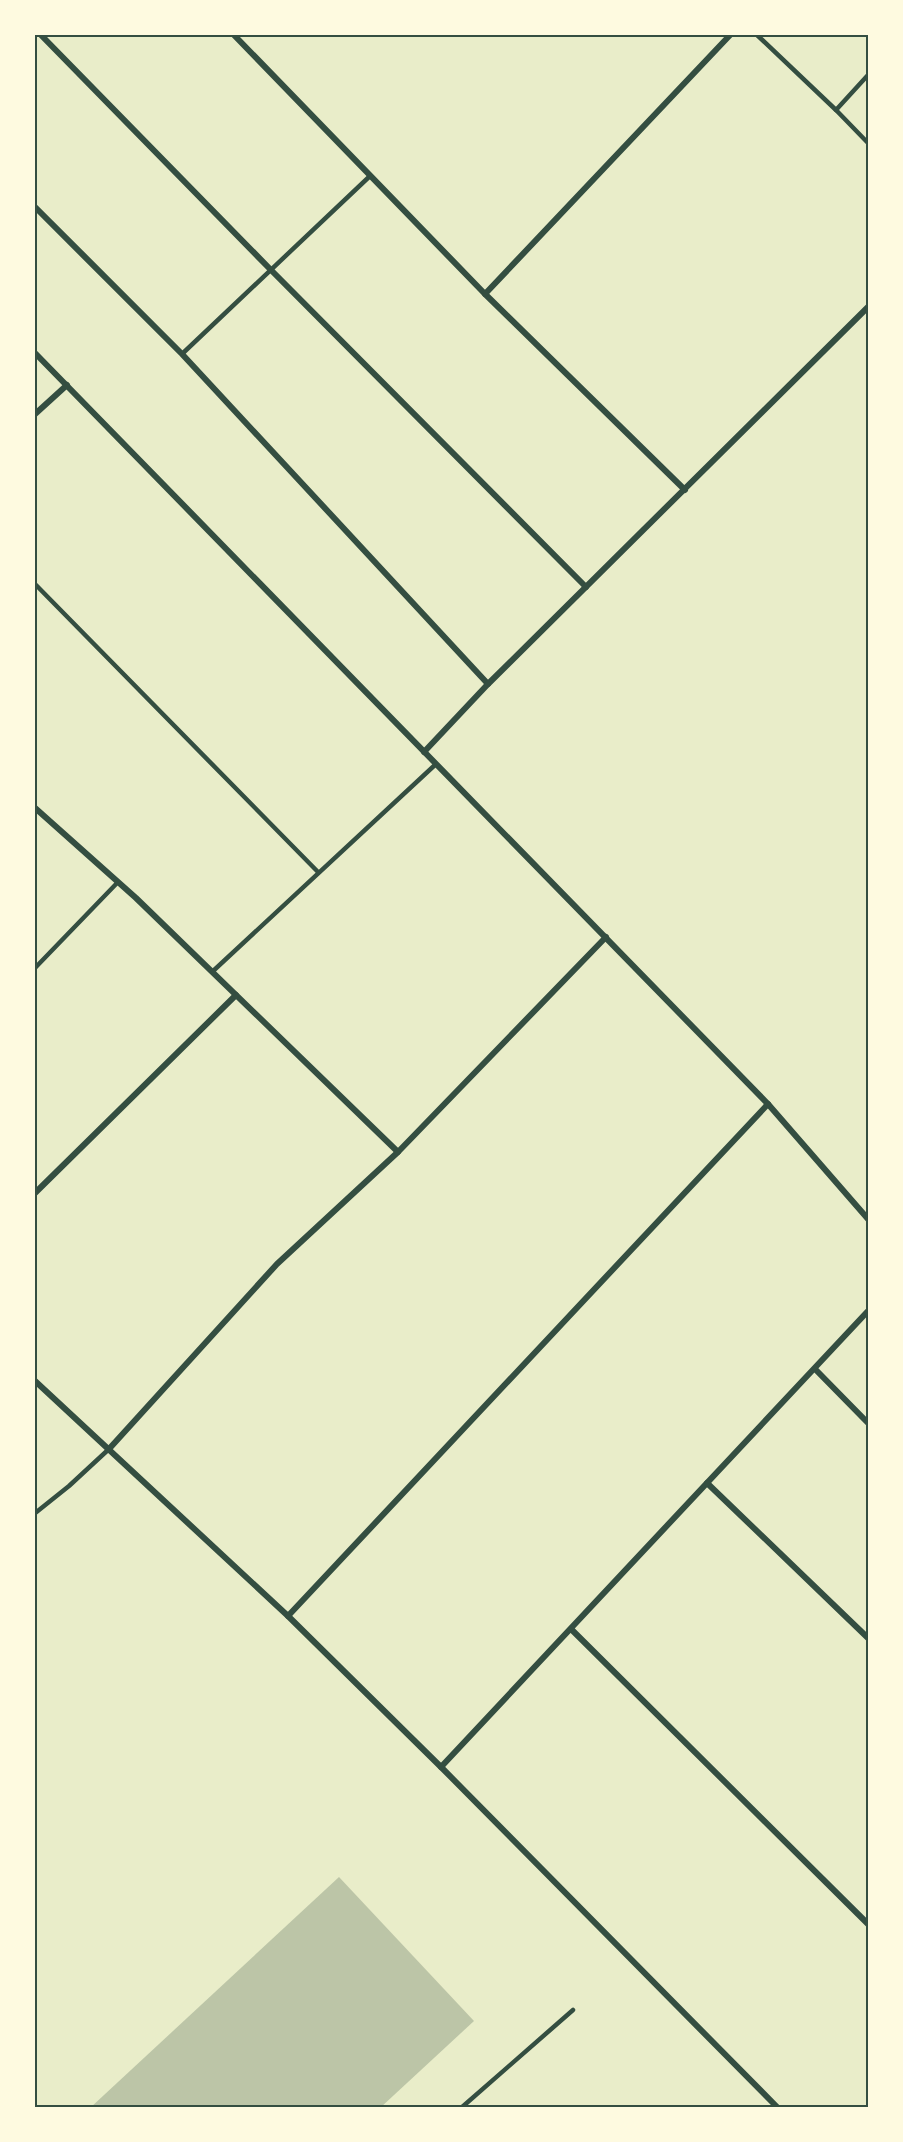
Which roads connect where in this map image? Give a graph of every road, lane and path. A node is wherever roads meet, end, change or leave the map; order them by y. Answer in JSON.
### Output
{"nodes":[{"id":1,"x":40,"y":34,"type":"edge"},
{"id":2,"x":233,"y":34,"type":"edge"},
{"id":3,"x":731,"y":34,"type":"edge"},
{"id":4,"x":756,"y":34,"type":"edge"},
{"id":5,"x":868,"y":75,"type":"edge"},
{"id":6,"x":836,"y":110,"type":"junction"},
{"id":7,"x":868,"y":143,"type":"edge"},
{"id":8,"x":370,"y":176,"type":"junction"},
{"id":9,"x":34,"y":206,"type":"edge"},
{"id":10,"x":271,"y":270,"type":"junction"},
{"id":11,"x":485,"y":294,"type":"junction"},
{"id":12,"x":868,"y":307,"type":"edge"},
{"id":13,"x":34,"y":352,"type":"edge"},
{"id":14,"x":182,"y":354,"type":"junction"},
{"id":15,"x":67,"y":385,"type":"junction"},
{"id":16,"x":34,"y":415,"type":"edge"},
{"id":17,"x":685,"y":490,"type":"junction"},
{"id":18,"x":34,"y":583,"type":"edge"},
{"id":19,"x":586,"y":587,"type":"junction"},
{"id":20,"x":488,"y":684,"type":"junction"},
{"id":21,"x":424,"y":752,"type":"junction"},
{"id":22,"x":437,"y":763,"type":"junction"},
{"id":23,"x":34,"y":807,"type":"edge"},
{"id":24,"x":318,"y":872,"type":"junction"},
{"id":25,"x":118,"y":882,"type":"junction"},
{"id":26,"x":606,"y":937,"type":"junction"},
{"id":27,"x":34,"y":969,"type":"edge"},
{"id":28,"x":212,"y":972,"type":"junction"},
{"id":29,"x":237,"y":995,"type":"junction"},
{"id":30,"x":768,"y":1104,"type":"junction"},
{"id":31,"x":398,"y":1152,"type":"junction"},
{"id":32,"x":34,"y":1194,"type":"edge"},
{"id":33,"x":868,"y":1219,"type":"edge"},
{"id":34,"x":868,"y":1311,"type":"edge"},
{"id":35,"x":815,"y":1369,"type":"junction"},
{"id":36,"x":34,"y":1380,"type":"edge"},
{"id":37,"x":868,"y":1423,"type":"edge"},
{"id":38,"x":109,"y":1449,"type":"junction"},
{"id":39,"x":707,"y":1483,"type":"junction"},
{"id":40,"x":34,"y":1514,"type":"edge"},
{"id":41,"x":288,"y":1616,"type":"junction"},
{"id":42,"x":571,"y":1629,"type":"junction"},
{"id":43,"x":868,"y":1638,"type":"edge"},
{"id":44,"x":441,"y":1767,"type":"junction"},
{"id":45,"x":868,"y":1924,"type":"edge"},
{"id":46,"x":573,"y":2010,"type":"dead end"},
{"id":47,"x":461,"y":2108,"type":"edge"},
{"id":48,"x":778,"y":2108,"type":"edge"}],
"edges":[{"from":1,"to":10,"type":"street"},
{"from":2,"to":8,"type":"street"},
{"from":3,"to":11,"type":"street"},
{"from":4,"to":6,"type":"lane"},
{"from":5,"to":6,"type":"lane"},
{"from":6,"to":7,"type":"lane"},
{"from":8,"to":10,"type":"lane"},
{"from":8,"to":11,"type":"street"},
{"from":9,"to":14,"type":"street"},
{"from":10,"to":14,"type":"lane"},
{"from":10,"to":19,"type":"street"},
{"from":11,"to":17,"type":"street"},
{"from":12,"to":17,"type":"street"},
{"from":13,"to":15,"type":"street"},
{"from":14,"to":20,"type":"street"},
{"from":15,"to":16,"type":"street"},
{"from":15,"to":21,"type":"street"},
{"from":17,"to":19,"type":"street"},
{"from":18,"to":24,"type":"lane"},
{"from":19,"to":20,"type":"street"},
{"from":20,"to":21,"type":"street"},
{"from":21,"to":22,"type":"street"},
{"from":22,"to":24,"type":"lane"},
{"from":22,"to":26,"type":"street"},
{"from":23,"to":25,"type":"street"},
{"from":24,"to":28,"type":"lane"},
{"from":25,"to":27,"type":"lane"},
{"from":25,"to":28,"type":"street"},
{"from":26,"to":30,"type":"street"},
{"from":26,"to":31,"type":"street"},
{"from":28,"to":29,"type":"street"},
{"from":29,"to":31,"type":"street"},
{"from":29,"to":32,"type":"street"},
{"from":30,"to":33,"type":"street"},
{"from":30,"to":41,"type":"street"},
{"from":31,"to":38,"type":"street"},
{"from":34,"to":35,"type":"street"},
{"from":35,"to":37,"type":"street"},
{"from":35,"to":39,"type":"street"},
{"from":36,"to":38,"type":"street"},
{"from":38,"to":40,"type":"lane"},
{"from":38,"to":41,"type":"street"},
{"from":39,"to":42,"type":"street"},
{"from":39,"to":43,"type":"street"},
{"from":41,"to":44,"type":"street"},
{"from":42,"to":44,"type":"street"},
{"from":42,"to":45,"type":"street"},
{"from":44,"to":48,"type":"street"},
{"from":46,"to":47,"type":"lane"}]}
